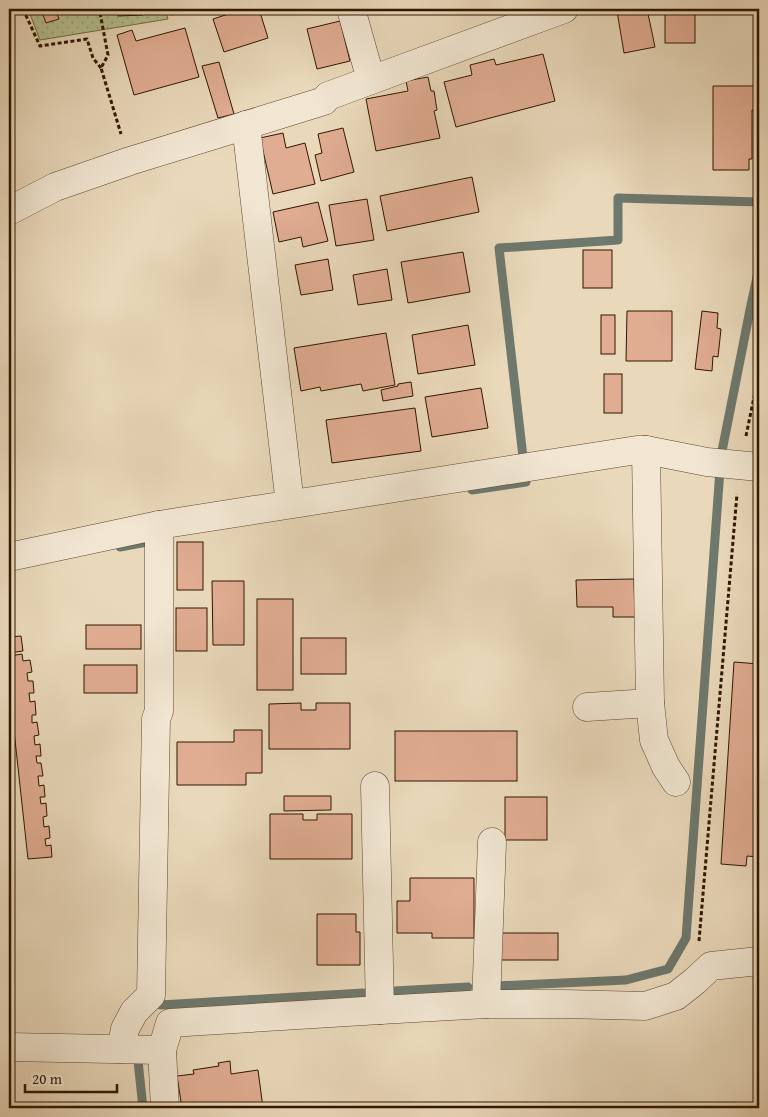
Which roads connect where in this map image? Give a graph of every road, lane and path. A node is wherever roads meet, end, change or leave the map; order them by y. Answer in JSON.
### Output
{"nodes":[{"id":1,"x":23,"y":9,"type":"edge"},
{"id":2,"x":351,"y":9,"type":"edge"},
{"id":3,"x":564,"y":9,"type":"edge"},
{"id":4,"x":100,"y":13,"type":"dead end"},
{"id":5,"x":518,"y":17,"type":"edge"},
{"id":6,"x":101,"y":68,"type":"junction"},
{"id":7,"x":371,"y":80,"type":"junction"},
{"id":8,"x":246,"y":124,"type":"junction"},
{"id":9,"x":130,"y":161,"type":"junction"},
{"id":10,"x":9,"y":211,"type":"edge"},
{"id":11,"x":759,"y":373,"type":"edge"},
{"id":12,"x":646,"y":450,"type":"junction"},
{"id":13,"x":744,"y":466,"type":"edge"},
{"id":14,"x":290,"y":504,"type":"junction"},
{"id":15,"x":160,"y":525,"type":"junction"},
{"id":16,"x":9,"y":557,"type":"edge"},
{"id":17,"x":650,"y":703,"type":"junction"},
{"id":18,"x":588,"y":707,"type":"dead end"},
{"id":19,"x":676,"y":782,"type":"dead end"},
{"id":20,"x":374,"y":786,"type":"dead end"},
{"id":21,"x":492,"y":842,"type":"dead end"},
{"id":22,"x":759,"y":961,"type":"edge"},
{"id":23,"x":695,"y":981,"type":"junction"},
{"id":24,"x":486,"y":1004,"type":"junction"},
{"id":25,"x":380,"y":1010,"type":"junction"},
{"id":26,"x":9,"y":1047,"type":"edge"},
{"id":27,"x":121,"y":1049,"type":"junction"},
{"id":28,"x":162,"y":1050,"type":"junction"},
{"id":29,"x":166,"y":1108,"type":"edge"}],
"edges":[{"from":1,"to":6,"type":"path"},
{"from":2,"to":7,"type":"street"},
{"from":3,"to":5,"type":"street"},
{"from":4,"to":6,"type":"path"},
{"from":5,"to":7,"type":"street"},
{"from":6,"to":9,"type":"path"},
{"from":7,"to":8,"type":"street"},
{"from":8,"to":9,"type":"street"},
{"from":8,"to":14,"type":"street"},
{"from":9,"to":10,"type":"street"},
{"from":11,"to":13,"type":"path"},
{"from":12,"to":13,"type":"street"},
{"from":12,"to":14,"type":"street"},
{"from":12,"to":17,"type":"street"},
{"from":13,"to":23,"type":"path"},
{"from":14,"to":15,"type":"street"},
{"from":15,"to":16,"type":"street"},
{"from":15,"to":27,"type":"street"},
{"from":17,"to":18,"type":"street"},
{"from":17,"to":19,"type":"street"},
{"from":20,"to":25,"type":"street"},
{"from":21,"to":24,"type":"street"},
{"from":22,"to":23,"type":"street"},
{"from":23,"to":24,"type":"street"},
{"from":24,"to":25,"type":"street"},
{"from":25,"to":28,"type":"street"},
{"from":26,"to":27,"type":"street"},
{"from":27,"to":28,"type":"street"},
{"from":28,"to":29,"type":"street"}]}
